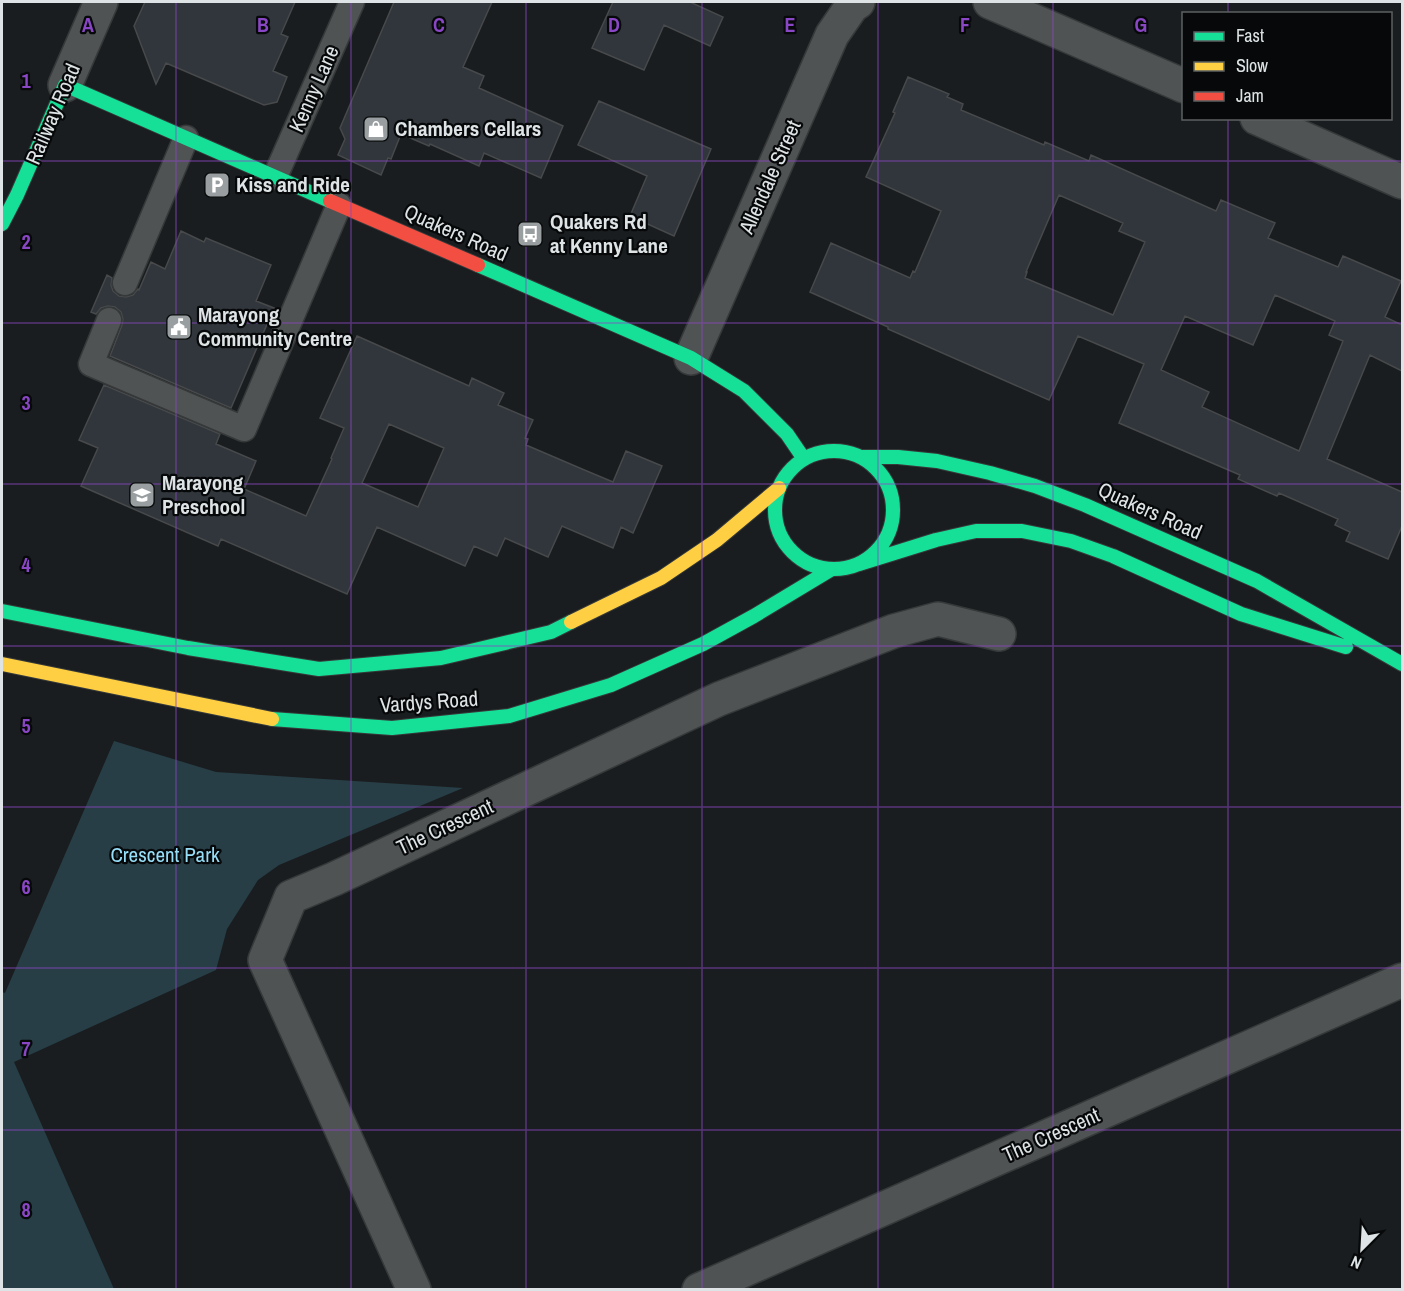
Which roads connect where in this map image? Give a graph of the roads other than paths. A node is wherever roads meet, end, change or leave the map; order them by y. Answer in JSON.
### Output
{"nodes":[{"id":1,"x":101,"y":2,"type":"edge"},
{"id":2,"x":352,"y":2,"type":"edge"},
{"id":3,"x":858,"y":2,"type":"edge"},
{"id":4,"x":990,"y":2,"type":"edge"},
{"id":5,"x":65,"y":85,"type":"junction"},
{"id":6,"x":1182,"y":85,"type":"edge"},
{"id":7,"x":1262,"y":120,"type":"edge"},
{"id":8,"x":186,"y":138,"type":"junction"},
{"id":9,"x":275,"y":177,"type":"junction"},
{"id":10,"x":1402,"y":182,"type":"edge"},
{"id":11,"x":339,"y":205,"type":"junction"},
{"id":12,"x":2,"y":224,"type":"edge"},
{"id":13,"x":125,"y":283,"type":"dead end"},
{"id":14,"x":110,"y":320,"type":"dead end"},
{"id":15,"x":691,"y":358,"type":"junction"},
{"id":16,"x":860,"y":457,"type":"junction"},
{"id":17,"x":804,"y":459,"type":"junction"},
{"id":18,"x":779,"y":488,"type":"junction"},
{"id":19,"x":859,"y":564,"type":"junction"},
{"id":20,"x":832,"y":569,"type":"junction"},
{"id":21,"x":2,"y":610,"type":"edge"},
{"id":22,"x":999,"y":634,"type":"dead end"},
{"id":23,"x":2,"y":664,"type":"edge"},
{"id":24,"x":1402,"y":664,"type":"edge"},
{"id":25,"x":1402,"y":980,"type":"edge"},
{"id":26,"x":414,"y":1290,"type":"edge"},
{"id":27,"x":699,"y":1290,"type":"edge"}],
"edges":[{"from":1,"to":5,"type":"street","name":"Railway Road"},
{"from":2,"to":9,"type":"lane","name":"Kenny Lane"},
{"from":3,"to":15,"type":"street","name":"Allendale Street"},
{"from":4,"to":6,"type":"street"},
{"from":5,"to":8,"type":"main road","name":"Quakers Road"},
{"from":5,"to":12,"type":"main road","name":"Railway Road"},
{"from":7,"to":10,"type":"street"},
{"from":8,"to":9,"type":"main road","name":"Quakers Road"},
{"from":8,"to":13,"type":"lane"},
{"from":9,"to":11,"type":"main road","name":"Quakers Road"},
{"from":11,"to":14,"type":"lane"},
{"from":11,"to":15,"type":"main road","name":"Quakers Road"},
{"from":15,"to":17,"type":"main road","name":"Quakers Road"},
{"from":16,"to":17,"type":"main road"},
{"from":16,"to":19,"type":"main road"},
{"from":16,"to":24,"type":"main road","name":"Quakers Road"},
{"from":17,"to":18,"type":"main road"},
{"from":18,"to":20,"type":"main road"},
{"from":18,"to":21,"type":"main road","name":"Vardys Road"},
{"from":19,"to":20,"type":"main road"},
{"from":19,"to":24,"type":"main road","name":"Quakers Road"},
{"from":20,"to":23,"type":"main road","name":"Vardys Road"},
{"from":22,"to":26,"type":"street","name":"The Crescent"},
{"from":25,"to":27,"type":"street","name":"The Crescent"}]}
